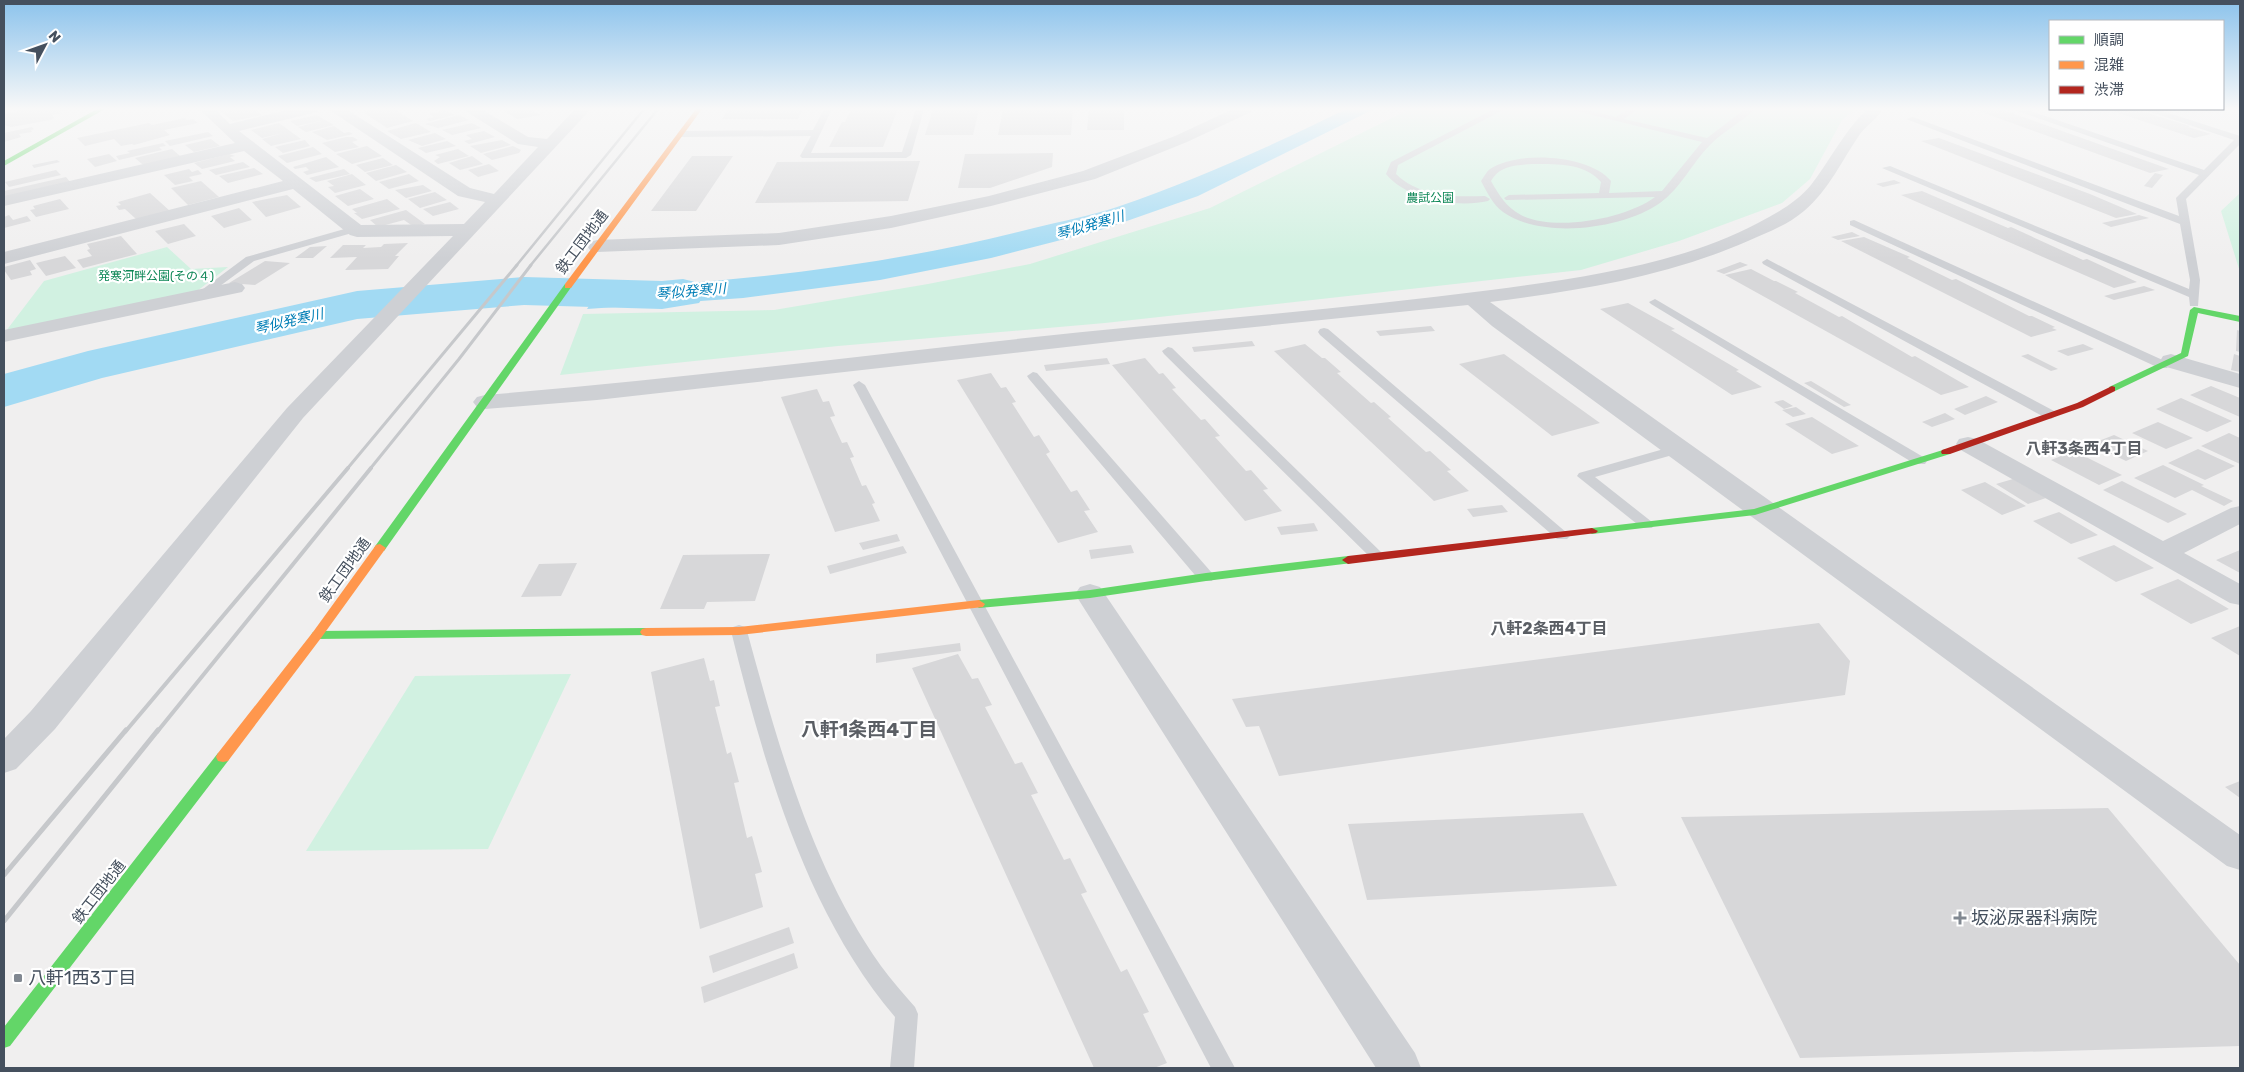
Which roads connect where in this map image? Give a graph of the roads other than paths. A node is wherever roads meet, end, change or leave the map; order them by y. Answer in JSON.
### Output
{"nodes":[{"id":1,"x":183,"y":159,"type":"edge"},
{"id":2,"x":266,"y":159,"type":"edge"},
{"id":3,"x":413,"y":159,"type":"edge"},
{"id":4,"x":537,"y":159,"type":"edge"},
{"id":5,"x":662,"y":159,"type":"edge"},
{"id":6,"x":1131,"y":159,"type":"edge"},
{"id":7,"x":1404,"y":159,"type":"edge"},
{"id":8,"x":1694,"y":159,"type":"edge"},
{"id":9,"x":1836,"y":159,"type":"edge"},
{"id":10,"x":2017,"y":159,"type":"edge"},
{"id":11,"x":2162,"y":159,"type":"edge"},
{"id":12,"x":2221,"y":159,"type":"edge"},
{"id":13,"x":1887,"y":168,"type":"dead end"},
{"id":14,"x":2206,"y":174,"type":"junction"},
{"id":15,"x":296,"y":183,"type":"junction"},
{"id":16,"x":1664,"y":194,"type":"junction"},
{"id":17,"x":1603,"y":196,"type":"junction"},
{"id":18,"x":1509,"y":198,"type":"dead end"},
{"id":19,"x":1485,"y":199,"type":"dead end"},
{"id":20,"x":498,"y":200,"type":"junction"},
{"id":21,"x":4,"y":201,"type":"edge"},
{"id":22,"x":2185,"y":222,"type":"junction"},
{"id":23,"x":1854,"y":223,"type":"dead end"},
{"id":24,"x":355,"y":229,"type":"junction"},
{"id":25,"x":469,"y":230,"type":"junction"},
{"id":26,"x":594,"y":251,"type":"junction"},
{"id":27,"x":4,"y":258,"type":"edge"},
{"id":28,"x":1767,"y":262,"type":"dead end"},
{"id":29,"x":235,"y":288,"type":"dead end"},
{"id":30,"x":201,"y":295,"type":"junction"},
{"id":31,"x":2193,"y":295,"type":"junction"},
{"id":32,"x":1474,"y":300,"type":"junction"},
{"id":33,"x":1655,"y":302,"type":"dead end"},
{"id":34,"x":2194,"y":310,"type":"junction"},
{"id":35,"x":2240,"y":319,"type":"edge"},
{"id":36,"x":1324,"y":332,"type":"dead end"},
{"id":37,"x":4,"y":336,"type":"edge"},
{"id":38,"x":1168,"y":351,"type":"dead end"},
{"id":39,"x":2167,"y":363,"type":"junction"},
{"id":40,"x":1033,"y":376,"type":"dead end"},
{"id":41,"x":2240,"y":381,"type":"edge"},
{"id":42,"x":859,"y":385,"type":"dead end"},
{"id":43,"x":485,"y":402,"type":"junction"},
{"id":44,"x":2051,"y":415,"type":"junction"},
{"id":45,"x":1968,"y":444,"type":"junction"},
{"id":46,"x":1678,"y":449,"type":"junction"},
{"id":47,"x":1920,"y":461,"type":"junction"},
{"id":48,"x":1762,"y":509,"type":"junction"},
{"id":49,"x":2240,"y":514,"type":"edge"},
{"id":50,"x":1647,"y":525,"type":"junction"},
{"id":51,"x":1562,"y":536,"type":"junction"},
{"id":52,"x":2164,"y":552,"type":"junction"},
{"id":53,"x":1378,"y":557,"type":"junction"},
{"id":54,"x":1206,"y":577,"type":"junction"},
{"id":55,"x":1090,"y":594,"type":"junction"},
{"id":56,"x":2240,"y":596,"type":"edge"},
{"id":57,"x":974,"y":604,"type":"junction"},
{"id":58,"x":739,"y":631,"type":"junction"},
{"id":59,"x":317,"y":635,"type":"junction"},
{"id":60,"x":4,"y":760,"type":"edge"},
{"id":61,"x":2240,"y":855,"type":"edge"},
{"id":62,"x":4,"y":1040,"type":"edge"},
{"id":63,"x":902,"y":1068,"type":"edge"},
{"id":64,"x":1223,"y":1068,"type":"edge"},
{"id":65,"x":1400,"y":1068,"type":"edge"}],
"edges":[{"from":1,"to":21,"type":"street"},
{"from":2,"to":15,"type":"street"},
{"from":3,"to":20,"type":"street"},
{"from":4,"to":20,"type":"street"},
{"from":5,"to":26,"type":"street","name":"鉄工団地通"},
{"from":6,"to":26,"type":"street"},
{"from":7,"to":19,"type":"lane"},
{"from":8,"to":16,"type":"lane"},
{"from":9,"to":32,"type":"street"},
{"from":10,"to":22,"type":"lane"},
{"from":11,"to":14,"type":"lane"},
{"from":12,"to":14,"type":"lane"},
{"from":13,"to":31,"type":"lane"},
{"from":14,"to":22,"type":"lane"},
{"from":15,"to":24,"type":"street"},
{"from":15,"to":27,"type":"street"},
{"from":16,"to":17,"type":"lane"},
{"from":16,"to":17,"type":"lane"},
{"from":17,"to":18,"type":"lane"},
{"from":20,"to":25,"type":"street"},
{"from":22,"to":31,"type":"lane"},
{"from":23,"to":39,"type":"lane"},
{"from":24,"to":25,"type":"street"},
{"from":24,"to":30,"type":"lane"},
{"from":25,"to":60,"type":"street"},
{"from":26,"to":43,"type":"street","name":"鉄工団地通"},
{"from":28,"to":44,"type":"lane"},
{"from":29,"to":30,"type":"street"},
{"from":30,"to":37,"type":"street"},
{"from":31,"to":34,"type":"lane"},
{"from":32,"to":43,"type":"street"},
{"from":32,"to":46,"type":"street"},
{"from":33,"to":47,"type":"lane"},
{"from":34,"to":35,"type":"street"},
{"from":34,"to":39,"type":"street"},
{"from":36,"to":51,"type":"lane"},
{"from":38,"to":53,"type":"lane"},
{"from":39,"to":41,"type":"street"},
{"from":39,"to":44,"type":"street"},
{"from":40,"to":54,"type":"lane"},
{"from":42,"to":57,"type":"lane"},
{"from":43,"to":59,"type":"street","name":"鉄工団地通"},
{"from":44,"to":45,"type":"street"},
{"from":45,"to":47,"type":"street"},
{"from":45,"to":52,"type":"street"},
{"from":46,"to":48,"type":"street"},
{"from":46,"to":50,"type":"lane"},
{"from":47,"to":48,"type":"street"},
{"from":48,"to":50,"type":"street"},
{"from":48,"to":61,"type":"street"},
{"from":49,"to":52,"type":"street"},
{"from":50,"to":51,"type":"street"},
{"from":51,"to":53,"type":"street"},
{"from":52,"to":56,"type":"street"},
{"from":53,"to":54,"type":"street"},
{"from":54,"to":55,"type":"street"},
{"from":55,"to":57,"type":"street"},
{"from":55,"to":65,"type":"street"},
{"from":57,"to":58,"type":"street"},
{"from":57,"to":64,"type":"lane"},
{"from":58,"to":59,"type":"street"},
{"from":58,"to":63,"type":"lane"},
{"from":59,"to":62,"type":"street","name":"鉄工団地通"}]}
